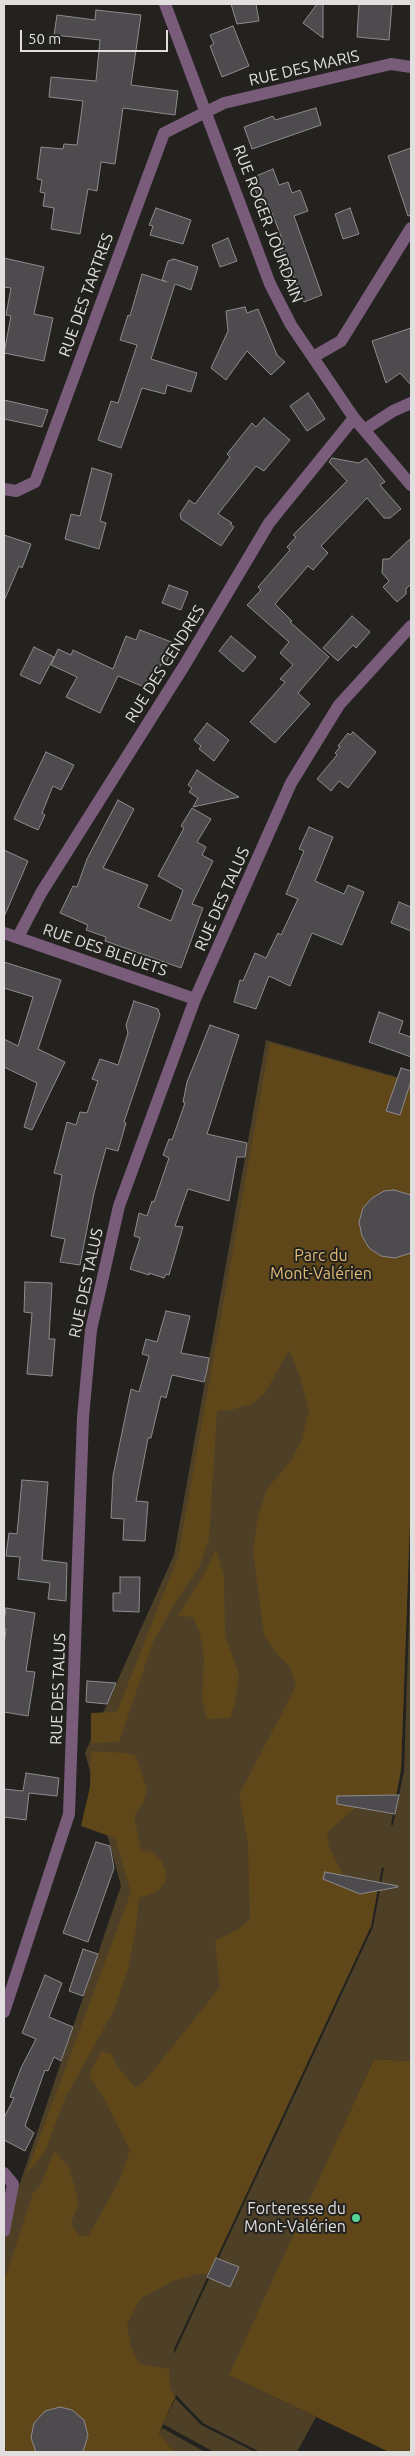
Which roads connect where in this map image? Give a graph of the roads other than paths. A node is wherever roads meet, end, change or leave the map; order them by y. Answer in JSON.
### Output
{"nodes":[{"id":1,"x":165,"y":4,"type":"edge"},
{"id":2,"x":411,"y":66,"type":"edge"},
{"id":3,"x":207,"y":113,"type":"junction"},
{"id":4,"x":411,"y":228,"type":"edge"},
{"id":5,"x":313,"y":357,"type":"junction"},
{"id":6,"x":411,"y":403,"type":"edge"},
{"id":7,"x":354,"y":418,"type":"junction"},
{"id":8,"x":364,"y":430,"type":"junction"},
{"id":9,"x":411,"y":485,"type":"edge"},
{"id":10,"x":4,"y":489,"type":"edge"},
{"id":11,"x":411,"y":626,"type":"edge"},
{"id":12,"x":4,"y":933,"type":"edge"},
{"id":13,"x":18,"y":937,"type":"junction"},
{"id":14,"x":195,"y":999,"type":"junction"},
{"id":15,"x":4,"y":2012,"type":"edge"},
{"id":16,"x":4,"y":2173,"type":"edge"},
{"id":17,"x":4,"y":2231,"type":"edge"}],
"edges":[{"from":1,"to":3,"type":"street","name":"RUE ROGER JOURDAIN"},
{"from":2,"to":3,"type":"street","name":"RUE DES MARIS"},
{"from":3,"to":5,"type":"street","name":"RUE ROGER JOURDAIN"},
{"from":3,"to":10,"type":"street","name":"RUE DES TARTRES"},
{"from":4,"to":5,"type":"street"},
{"from":5,"to":7,"type":"street","name":"RUE ROGER JOURDAIN"},
{"from":6,"to":8,"type":"street"},
{"from":7,"to":8,"type":"street","name":"RUE ROGER JOURDAIN"},
{"from":7,"to":13,"type":"street","name":"RUE DES CENDRES"},
{"from":8,"to":9,"type":"street","name":"RUE ROGER JOURDAIN"},
{"from":11,"to":14,"type":"street","name":"RUE DES TALUS"},
{"from":12,"to":13,"type":"street","name":"RUE DES BLEUETS"},
{"from":13,"to":14,"type":"street","name":"RUE DES BLEUETS"},
{"from":14,"to":15,"type":"street","name":"RUE DES TALUS"},
{"from":16,"to":17,"type":"street"}]}
